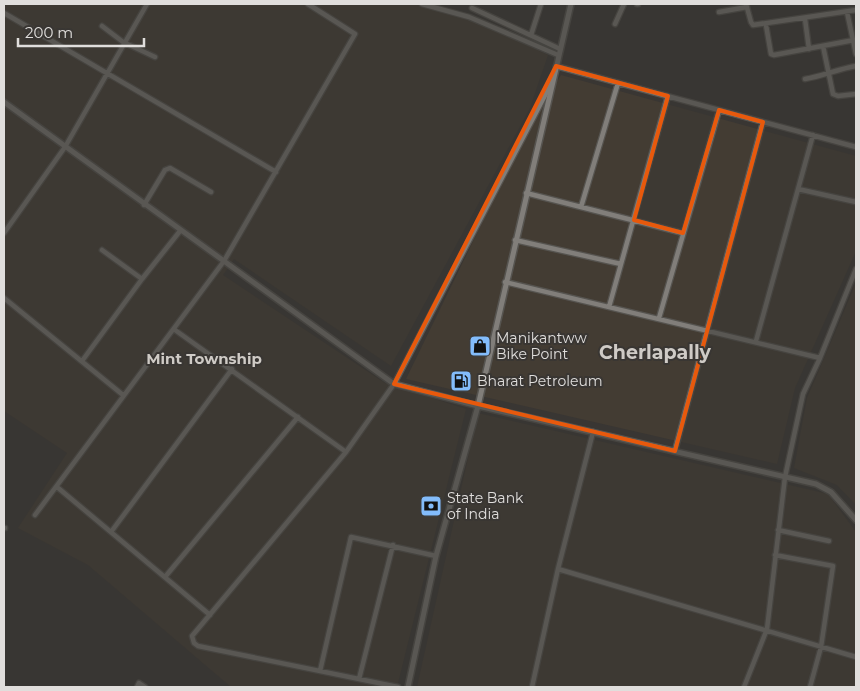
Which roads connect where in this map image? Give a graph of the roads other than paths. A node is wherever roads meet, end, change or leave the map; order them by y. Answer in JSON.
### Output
{"nodes":[{"id":1,"x":146,"y":4,"type":"edge"},
{"id":2,"x":308,"y":4,"type":"edge"},
{"id":3,"x":422,"y":4,"type":"edge"},
{"id":4,"x":539,"y":4,"type":"edge"},
{"id":5,"x":571,"y":4,"type":"edge"},
{"id":6,"x":624,"y":4,"type":"edge"},
{"id":7,"x":746,"y":5,"type":"edge"},
{"id":8,"x":472,"y":8,"type":"dead end"},
{"id":9,"x":856,"y":10,"type":"edge"},
{"id":10,"x":719,"y":12,"type":"dead end"},
{"id":11,"x":847,"y":12,"type":"junction"},
{"id":12,"x":4,"y":13,"type":"edge"},
{"id":13,"x":805,"y":19,"type":"junction"},
{"id":14,"x":615,"y":24,"type":"dead end"},
{"id":15,"x":766,"y":25,"type":"junction"},
{"id":16,"x":102,"y":26,"type":"dead end"},
{"id":17,"x":530,"y":35,"type":"junction"},
{"id":18,"x":854,"y":40,"type":"junction"},
{"id":19,"x":123,"y":42,"type":"junction"},
{"id":20,"x":823,"y":46,"type":"junction"},
{"id":21,"x":810,"y":49,"type":"junction"},
{"id":22,"x":559,"y":52,"type":"junction"},
{"id":23,"x":856,"y":54,"type":"edge"},
{"id":24,"x":156,"y":57,"type":"dead end"},
{"id":25,"x":556,"y":66,"type":"junction"},
{"id":26,"x":856,"y":66,"type":"edge"},
{"id":27,"x":108,"y":72,"type":"junction"},
{"id":28,"x":828,"y":74,"type":"junction"},
{"id":29,"x":805,"y":79,"type":"dead end"},
{"id":30,"x":552,"y":82,"type":"junction"},
{"id":31,"x":618,"y":83,"type":"junction"},
{"id":32,"x":856,"y":94,"type":"edge"},
{"id":33,"x":668,"y":96,"type":"junction"},
{"id":34,"x":4,"y":102,"type":"edge"},
{"id":35,"x":719,"y":110,"type":"junction"},
{"id":36,"x":763,"y":122,"type":"junction"},
{"id":37,"x":813,"y":135,"type":"junction"},
{"id":38,"x":65,"y":147,"type":"junction"},
{"id":39,"x":856,"y":147,"type":"edge"},
{"id":40,"x":276,"y":172,"type":"junction"},
{"id":41,"x":798,"y":189,"type":"junction"},
{"id":42,"x":211,"y":192,"type":"dead end"},
{"id":43,"x":526,"y":192,"type":"junction"},
{"id":44,"x":856,"y":202,"type":"edge"},
{"id":45,"x":144,"y":205,"type":"junction"},
{"id":46,"x":581,"y":207,"type":"junction"},
{"id":47,"x":634,"y":220,"type":"junction"},
{"id":48,"x":180,"y":231,"type":"junction"},
{"id":49,"x":683,"y":233,"type":"junction"},
{"id":50,"x":4,"y":234,"type":"edge"},
{"id":51,"x":515,"y":240,"type":"junction"},
{"id":52,"x":102,"y":250,"type":"dead end"},
{"id":53,"x":224,"y":261,"type":"junction"},
{"id":54,"x":622,"y":264,"type":"junction"},
{"id":55,"x":856,"y":269,"type":"edge"},
{"id":56,"x":142,"y":278,"type":"junction"},
{"id":57,"x":505,"y":282,"type":"junction"},
{"id":58,"x":4,"y":298,"type":"edge"},
{"id":59,"x":610,"y":306,"type":"junction"},
{"id":60,"x":659,"y":318,"type":"junction"},
{"id":61,"x":708,"y":329,"type":"junction"},
{"id":62,"x":175,"y":330,"type":"junction"},
{"id":63,"x":756,"y":341,"type":"junction"},
{"id":64,"x":820,"y":358,"type":"junction"},
{"id":65,"x":82,"y":361,"type":"junction"},
{"id":66,"x":232,"y":369,"type":"junction"},
{"id":67,"x":394,"y":384,"type":"junction"},
{"id":68,"x":124,"y":395,"type":"junction"},
{"id":69,"x":478,"y":406,"type":"junction"},
{"id":70,"x":298,"y":417,"type":"junction"},
{"id":71,"x":593,"y":432,"type":"junction"},
{"id":72,"x":675,"y":451,"type":"junction"},
{"id":73,"x":346,"y":452,"type":"junction"},
{"id":74,"x":785,"y":477,"type":"junction"},
{"id":75,"x":57,"y":486,"type":"junction"},
{"id":76,"x":35,"y":515,"type":"dead end"},
{"id":77,"x":856,"y":520,"type":"edge"},
{"id":78,"x":778,"y":530,"type":"junction"},
{"id":79,"x":111,"y":532,"type":"junction"},
{"id":80,"x":829,"y":541,"type":"dead end"},
{"id":81,"x":393,"y":545,"type":"junction"},
{"id":82,"x":775,"y":555,"type":"junction"},
{"id":83,"x":436,"y":556,"type":"junction"},
{"id":84,"x":558,"y":569,"type":"junction"},
{"id":85,"x":165,"y":577,"type":"junction"},
{"id":86,"x":210,"y":615,"type":"junction"},
{"id":87,"x":767,"y":630,"type":"junction"},
{"id":88,"x":821,"y":647,"type":"junction"},
{"id":89,"x":856,"y":657,"type":"edge"},
{"id":90,"x":320,"y":671,"type":"junction"},
{"id":91,"x":359,"y":679,"type":"junction"},
{"id":92,"x":137,"y":687,"type":"edge"},
{"id":93,"x":144,"y":687,"type":"edge"},
{"id":94,"x":398,"y":687,"type":"edge"},
{"id":95,"x":408,"y":687,"type":"edge"},
{"id":96,"x":532,"y":687,"type":"edge"},
{"id":97,"x":744,"y":687,"type":"edge"},
{"id":98,"x":810,"y":687,"type":"edge"}],
"edges":[{"from":1,"to":19,"type":"street"},
{"from":2,"to":40,"type":"street"},
{"from":3,"to":22,"type":"street"},
{"from":4,"to":17,"type":"street"},
{"from":5,"to":22,"type":"street"},
{"from":6,"to":14,"type":"street"},
{"from":7,"to":10,"type":"street"},
{"from":7,"to":15,"type":"street"},
{"from":8,"to":17,"type":"street"},
{"from":9,"to":11,"type":"street"},
{"from":11,"to":13,"type":"street"},
{"from":11,"to":18,"type":"street"},
{"from":12,"to":27,"type":"street"},
{"from":13,"to":15,"type":"street"},
{"from":13,"to":21,"type":"street"},
{"from":15,"to":21,"type":"street"},
{"from":16,"to":19,"type":"street"},
{"from":17,"to":22,"type":"street"},
{"from":18,"to":20,"type":"street"},
{"from":18,"to":23,"type":"street"},
{"from":19,"to":24,"type":"street"},
{"from":19,"to":27,"type":"street"},
{"from":20,"to":21,"type":"street"},
{"from":20,"to":28,"type":"street"},
{"from":22,"to":25,"type":"street"},
{"from":25,"to":30,"type":"street"},
{"from":25,"to":31,"type":"street"},
{"from":26,"to":28,"type":"street"},
{"from":27,"to":38,"type":"street"},
{"from":27,"to":40,"type":"street"},
{"from":28,"to":29,"type":"street"},
{"from":28,"to":32,"type":"street"},
{"from":30,"to":43,"type":"street"},
{"from":30,"to":67,"type":"street"},
{"from":31,"to":33,"type":"street"},
{"from":31,"to":46,"type":"street"},
{"from":33,"to":35,"type":"street"},
{"from":33,"to":47,"type":"street"},
{"from":34,"to":38,"type":"street"},
{"from":35,"to":36,"type":"street"},
{"from":35,"to":49,"type":"street"},
{"from":36,"to":37,"type":"street"},
{"from":36,"to":61,"type":"street"},
{"from":37,"to":39,"type":"street"},
{"from":37,"to":41,"type":"street"},
{"from":38,"to":45,"type":"street"},
{"from":38,"to":50,"type":"street"},
{"from":40,"to":53,"type":"street"},
{"from":41,"to":44,"type":"street"},
{"from":41,"to":63,"type":"street"},
{"from":42,"to":45,"type":"street"},
{"from":43,"to":46,"type":"street"},
{"from":43,"to":51,"type":"street"},
{"from":45,"to":48,"type":"street"},
{"from":46,"to":47,"type":"street"},
{"from":47,"to":49,"type":"street"},
{"from":47,"to":54,"type":"street"},
{"from":48,"to":53,"type":"street"},
{"from":48,"to":56,"type":"street"},
{"from":49,"to":60,"type":"street"},
{"from":51,"to":54,"type":"street"},
{"from":51,"to":57,"type":"street"},
{"from":52,"to":56,"type":"street"},
{"from":53,"to":62,"type":"street"},
{"from":53,"to":67,"type":"street"},
{"from":54,"to":59,"type":"street"},
{"from":55,"to":64,"type":"street"},
{"from":56,"to":65,"type":"street"},
{"from":57,"to":59,"type":"street"},
{"from":57,"to":69,"type":"street"},
{"from":58,"to":65,"type":"street"},
{"from":59,"to":60,"type":"street"},
{"from":60,"to":61,"type":"street"},
{"from":61,"to":63,"type":"street"},
{"from":61,"to":72,"type":"street"},
{"from":62,"to":66,"type":"street"},
{"from":62,"to":68,"type":"street"},
{"from":63,"to":64,"type":"street"},
{"from":64,"to":74,"type":"street"},
{"from":65,"to":68,"type":"street"},
{"from":66,"to":70,"type":"street"},
{"from":66,"to":79,"type":"street"},
{"from":67,"to":69,"type":"street"},
{"from":67,"to":73,"type":"street"},
{"from":68,"to":75,"type":"street"},
{"from":69,"to":71,"type":"street"},
{"from":69,"to":83,"type":"street"},
{"from":70,"to":73,"type":"street"},
{"from":70,"to":85,"type":"street"},
{"from":71,"to":72,"type":"street"},
{"from":71,"to":84,"type":"street"},
{"from":72,"to":74,"type":"street"},
{"from":73,"to":86,"type":"street"},
{"from":74,"to":77,"type":"street"},
{"from":74,"to":78,"type":"street"},
{"from":75,"to":76,"type":"street"},
{"from":75,"to":79,"type":"street"},
{"from":78,"to":80,"type":"street"},
{"from":78,"to":82,"type":"street"},
{"from":79,"to":85,"type":"street"},
{"from":81,"to":83,"type":"street"},
{"from":81,"to":90,"type":"street"},
{"from":81,"to":91,"type":"street"},
{"from":82,"to":87,"type":"street"},
{"from":82,"to":88,"type":"street"},
{"from":83,"to":95,"type":"street"},
{"from":84,"to":87,"type":"street"},
{"from":84,"to":96,"type":"street"},
{"from":85,"to":86,"type":"street"},
{"from":86,"to":90,"type":"street"},
{"from":87,"to":88,"type":"street"},
{"from":87,"to":97,"type":"street"},
{"from":88,"to":89,"type":"street"},
{"from":88,"to":98,"type":"street"},
{"from":90,"to":91,"type":"street"},
{"from":91,"to":94,"type":"street"},
{"from":92,"to":93,"type":"street"}]}
